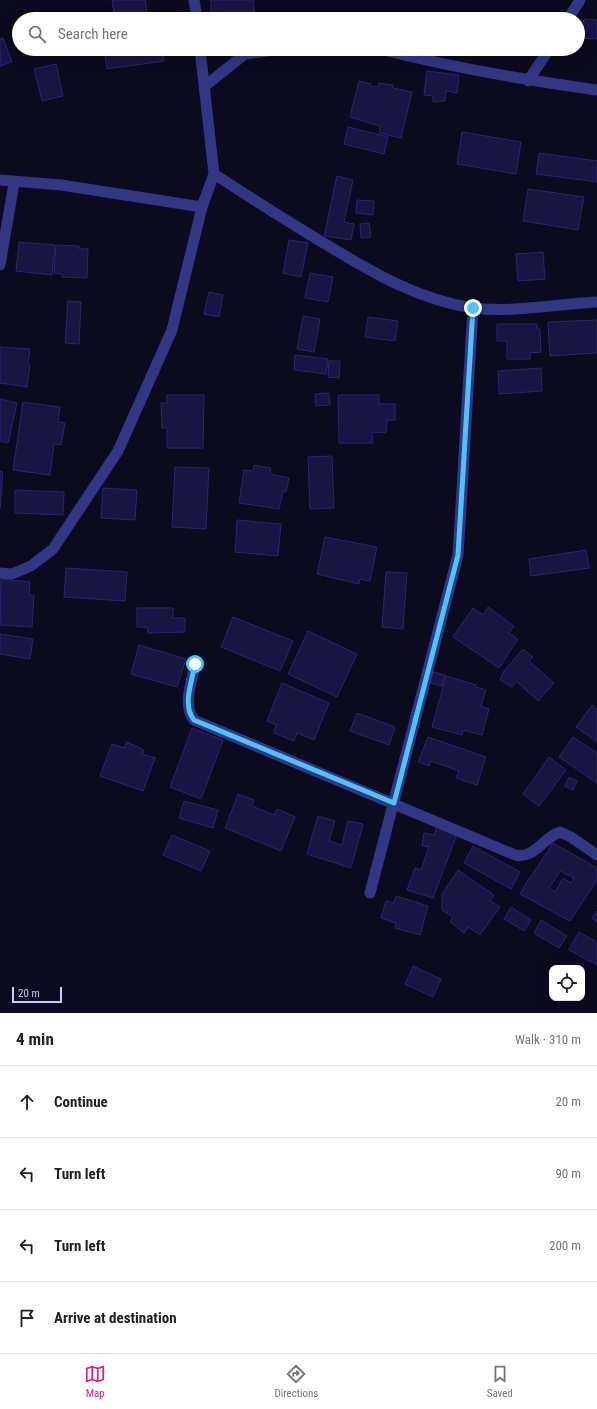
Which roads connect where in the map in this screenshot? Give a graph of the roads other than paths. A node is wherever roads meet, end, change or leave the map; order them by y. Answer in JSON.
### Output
{"nodes":[{"id":1,"x":194,"y":0,"type":"edge"},
{"id":2,"x":580,"y":0,"type":"edge"},
{"id":3,"x":195,"y":12,"type":"edge"},
{"id":4,"x":572,"y":12,"type":"edge"},
{"id":5,"x":201,"y":56,"type":"edge"},
{"id":6,"x":237,"y":56,"type":"edge"},
{"id":7,"x":407,"y":56,"type":"edge"},
{"id":8,"x":544,"y":56,"type":"edge"},
{"id":9,"x":528,"y":81,"type":"junction"},
{"id":10,"x":205,"y":86,"type":"junction"},
{"id":11,"x":597,"y":90,"type":"edge"},
{"id":12,"x":214,"y":174,"type":"junction"},
{"id":13,"x":0,"y":180,"type":"edge"},
{"id":14,"x":14,"y":183,"type":"junction"},
{"id":15,"x":202,"y":207,"type":"junction"},
{"id":16,"x":0,"y":265,"type":"edge"},
{"id":17,"x":597,"y":302,"type":"edge"},
{"id":18,"x":473,"y":308,"type":"junction"},
{"id":19,"x":0,"y":573,"type":"edge"},
{"id":20,"x":195,"y":664,"type":"dead end"},
{"id":21,"x":394,"y":803,"type":"junction"},
{"id":22,"x":597,"y":855,"type":"edge"},
{"id":23,"x":370,"y":893,"type":"dead end"}],
"edges":[{"from":1,"to":3,"type":"street"},
{"from":2,"to":4,"type":"street"},
{"from":5,"to":10,"type":"street"},
{"from":6,"to":10,"type":"street"},
{"from":7,"to":9,"type":"street"},
{"from":8,"to":9,"type":"street"},
{"from":9,"to":11,"type":"street"},
{"from":10,"to":12,"type":"street"},
{"from":12,"to":15,"type":"street"},
{"from":12,"to":18,"type":"street"},
{"from":13,"to":14,"type":"street"},
{"from":14,"to":15,"type":"street"},
{"from":14,"to":16,"type":"street"},
{"from":15,"to":19,"type":"street"},
{"from":17,"to":18,"type":"street"},
{"from":18,"to":21,"type":"street"},
{"from":20,"to":21,"type":"street"},
{"from":21,"to":22,"type":"street"},
{"from":21,"to":23,"type":"street"}]}
